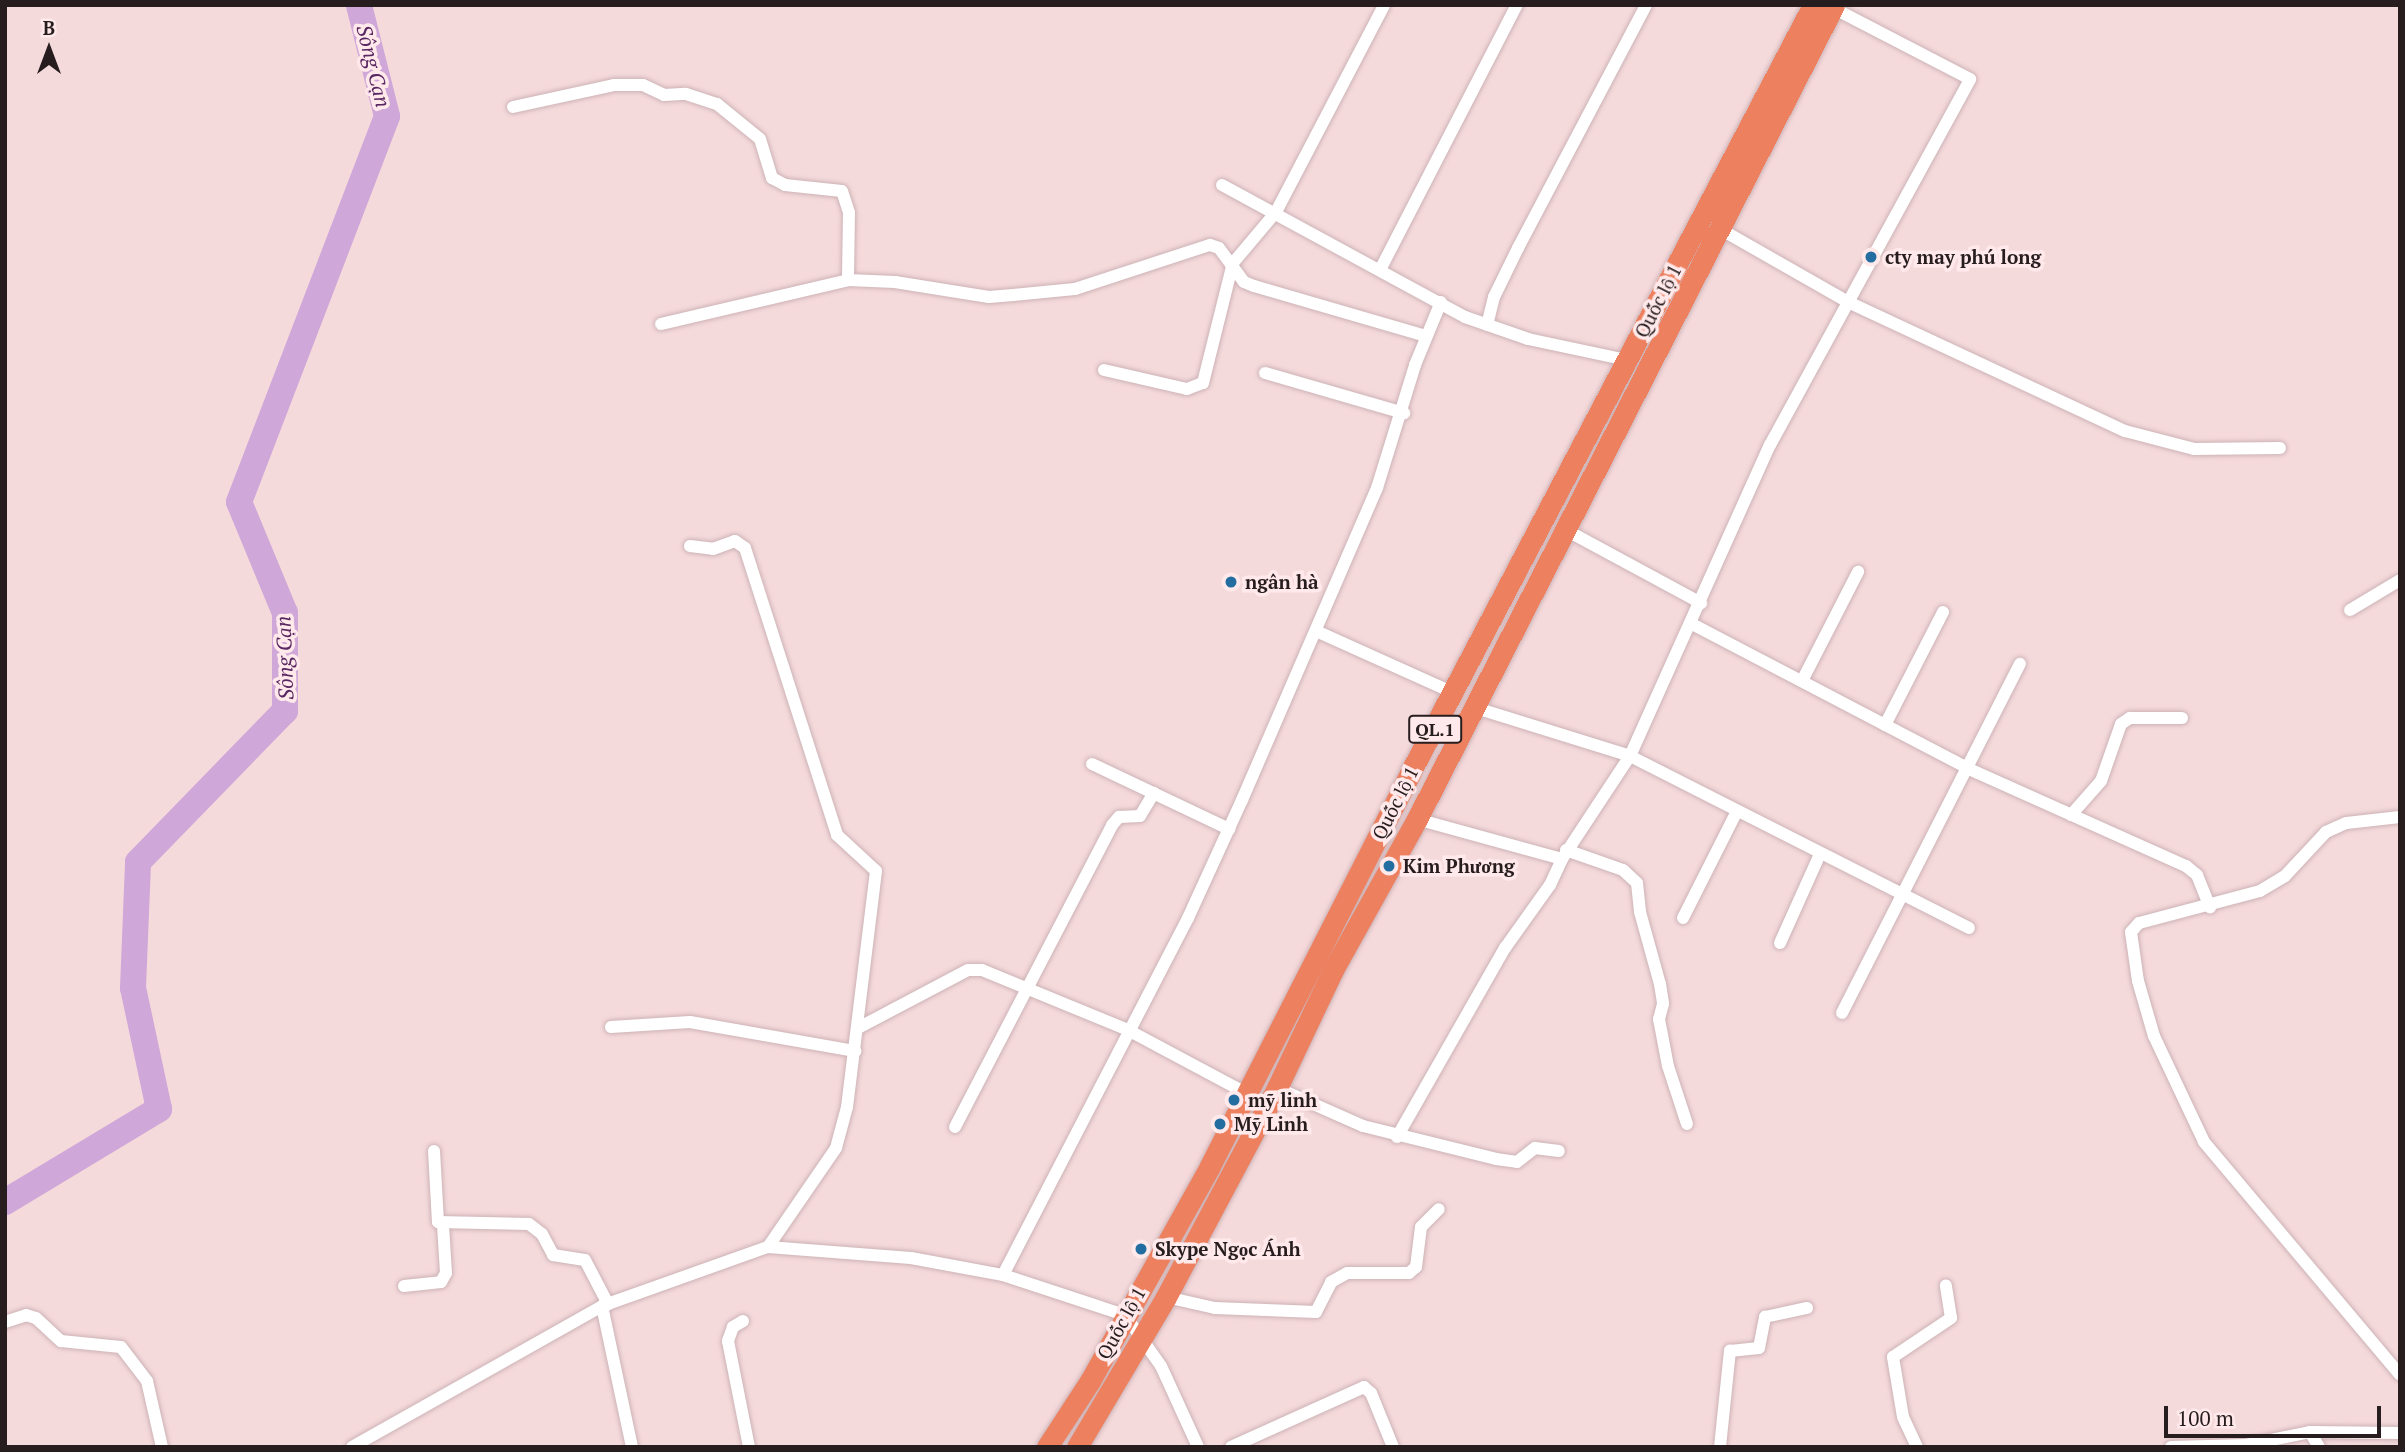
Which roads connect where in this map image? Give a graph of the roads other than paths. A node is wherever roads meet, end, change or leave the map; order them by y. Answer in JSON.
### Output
{"nodes":[{"id":1,"x":1384,"y":5,"type":"edge"},
{"id":2,"x":1517,"y":5,"type":"edge"},
{"id":3,"x":1646,"y":5,"type":"edge"},
{"id":4,"x":1827,"y":6,"type":"edge"},
{"id":5,"x":513,"y":107,"type":"dead end"},
{"id":6,"x":1222,"y":184,"type":"dead end"},
{"id":7,"x":1276,"y":212,"type":"junction"},
{"id":8,"x":1720,"y":229,"type":"junction"},
{"id":9,"x":1233,"y":263,"type":"junction"},
{"id":10,"x":1381,"y":268,"type":"junction"},
{"id":11,"x":848,"y":281,"type":"junction"},
{"id":12,"x":1846,"y":301,"type":"junction"},
{"id":13,"x":1441,"y":302,"type":"junction"},
{"id":14,"x":661,"y":324,"type":"dead end"},
{"id":15,"x":1487,"y":325,"type":"junction"},
{"id":16,"x":1426,"y":336,"type":"junction"},
{"id":17,"x":1627,"y":360,"type":"junction"},
{"id":18,"x":1104,"y":370,"type":"dead end"},
{"id":19,"x":1265,"y":373,"type":"dead end"},
{"id":20,"x":1404,"y":412,"type":"junction"},
{"id":21,"x":2280,"y":448,"type":"dead end"},
{"id":22,"x":1564,"y":529,"type":"junction"},
{"id":23,"x":690,"y":546,"type":"dead end"},
{"id":24,"x":1858,"y":572,"type":"dead end"},
{"id":25,"x":2400,"y":580,"type":"edge"},
{"id":26,"x":1701,"y":603,"type":"junction"},
{"id":27,"x":2350,"y":610,"type":"dead end"},
{"id":28,"x":1942,"y":612,"type":"dead end"},
{"id":29,"x":1493,"y":620,"type":"junction"},
{"id":30,"x":1692,"y":624,"type":"junction"},
{"id":31,"x":1514,"y":629,"type":"junction"},
{"id":32,"x":1316,"y":631,"type":"junction"},
{"id":33,"x":2020,"y":664,"type":"dead end"},
{"id":34,"x":1802,"y":681,"type":"junction"},
{"id":35,"x":1454,"y":693,"type":"junction"},
{"id":36,"x":1473,"y":707,"type":"junction"},
{"id":37,"x":2182,"y":718,"type":"dead end"},
{"id":38,"x":1885,"y":725,"type":"junction"},
{"id":39,"x":1630,"y":755,"type":"junction"},
{"id":40,"x":1092,"y":764,"type":"dead end"},
{"id":41,"x":1969,"y":769,"type":"junction"},
{"id":42,"x":1154,"y":793,"type":"junction"},
{"id":43,"x":1737,"y":811,"type":"junction"},
{"id":44,"x":2071,"y":815,"type":"junction"},
{"id":45,"x":2400,"y":817,"type":"edge"},
{"id":46,"x":1417,"y":819,"type":"junction"},
{"id":47,"x":1229,"y":829,"type":"junction"},
{"id":48,"x":1820,"y":854,"type":"junction"},
{"id":49,"x":1564,"y":855,"type":"junction"},
{"id":50,"x":1902,"y":895,"type":"junction"},
{"id":51,"x":2210,"y":907,"type":"junction"},
{"id":52,"x":1684,"y":918,"type":"dead end"},
{"id":53,"x":1969,"y":928,"type":"dead end"},
{"id":54,"x":1780,"y":943,"type":"dead end"},
{"id":55,"x":1028,"y":989,"type":"junction"},
{"id":56,"x":1842,"y":1013,"type":"dead end"},
{"id":57,"x":611,"y":1027,"type":"dead end"},
{"id":58,"x":858,"y":1028,"type":"junction"},
{"id":59,"x":1128,"y":1030,"type":"junction"},
{"id":60,"x":855,"y":1051,"type":"junction"},
{"id":61,"x":1277,"y":1088,"type":"junction"},
{"id":62,"x":1246,"y":1093,"type":"junction"},
{"id":63,"x":1687,"y":1124,"type":"dead end"},
{"id":64,"x":955,"y":1127,"type":"dead end"},
{"id":65,"x":1398,"y":1137,"type":"junction"},
{"id":66,"x":434,"y":1151,"type":"dead end"},
{"id":67,"x":1559,"y":1151,"type":"dead end"},
{"id":68,"x":1439,"y":1209,"type":"dead end"},
{"id":69,"x":443,"y":1225,"type":"junction"},
{"id":70,"x":768,"y":1247,"type":"junction"},
{"id":71,"x":1003,"y":1275,"type":"junction"},
{"id":72,"x":1946,"y":1285,"type":"dead end"},
{"id":73,"x":404,"y":1286,"type":"dead end"},
{"id":74,"x":1166,"y":1297,"type":"junction"},
{"id":75,"x":605,"y":1305,"type":"junction"},
{"id":76,"x":1807,"y":1308,"type":"dead end"},
{"id":77,"x":1125,"y":1315,"type":"junction"},
{"id":78,"x":743,"y":1321,"type":"dead end"},
{"id":79,"x":5,"y":1322,"type":"edge"},
{"id":80,"x":1142,"y":1338,"type":"junction"},
{"id":81,"x":2400,"y":1375,"type":"edge"},
{"id":82,"x":2310,"y":1432,"type":"junction"},
{"id":83,"x":2400,"y":1433,"type":"edge"},
{"id":84,"x":162,"y":1447,"type":"edge"},
{"id":85,"x":352,"y":1447,"type":"edge"},
{"id":86,"x":632,"y":1447,"type":"edge"},
{"id":87,"x":749,"y":1447,"type":"edge"},
{"id":88,"x":1047,"y":1447,"type":"edge"},
{"id":89,"x":1077,"y":1447,"type":"edge"},
{"id":90,"x":1198,"y":1447,"type":"edge"},
{"id":91,"x":1231,"y":1447,"type":"edge"},
{"id":92,"x":1394,"y":1447,"type":"edge"},
{"id":93,"x":1720,"y":1447,"type":"edge"},
{"id":94,"x":1917,"y":1447,"type":"edge"},
{"id":95,"x":2171,"y":1447,"type":"edge"},
{"id":96,"x":2319,"y":1447,"type":"edge"}],
"edges":[{"from":1,"to":7,"type":"street"},
{"from":2,"to":10,"type":"street"},
{"from":3,"to":15,"type":"street"},
{"from":4,"to":8,"type":"highway","name":"Quốc lộ 1","number":"QL.1"},
{"from":4,"to":12,"type":"street"},
{"from":4,"to":17,"type":"highway","name":"Quốc lộ 1","number":"QL.1"},
{"from":5,"to":11,"type":"street"},
{"from":6,"to":7,"type":"street"},
{"from":7,"to":9,"type":"street"},
{"from":7,"to":10,"type":"street"},
{"from":8,"to":12,"type":"street"},
{"from":8,"to":22,"type":"highway","name":"Quốc lộ 1","number":"QL.1"},
{"from":9,"to":11,"type":"street"},
{"from":9,"to":16,"type":"street"},
{"from":9,"to":18,"type":"street"},
{"from":10,"to":13,"type":"street"},
{"from":11,"to":14,"type":"street"},
{"from":12,"to":21,"type":"street"},
{"from":12,"to":26,"type":"street"},
{"from":13,"to":15,"type":"street"},
{"from":13,"to":16,"type":"street"},
{"from":15,"to":17,"type":"street"},
{"from":16,"to":20,"type":"street"},
{"from":17,"to":29,"type":"highway","name":"Quốc lộ 1","number":"QL.1"},
{"from":19,"to":20,"type":"street"},
{"from":20,"to":32,"type":"street"},
{"from":22,"to":26,"type":"street"},
{"from":22,"to":31,"type":"highway","name":"Quốc lộ 1","number":"QL.1"},
{"from":23,"to":58,"type":"street"},
{"from":24,"to":34,"type":"street"},
{"from":25,"to":27,"type":"street"},
{"from":26,"to":30,"type":"street"},
{"from":28,"to":38,"type":"street"},
{"from":29,"to":31,"type":"highway"},
{"from":29,"to":35,"type":"highway","name":"Quốc lộ 1","number":"QL.1"},
{"from":30,"to":34,"type":"street"},
{"from":30,"to":39,"type":"street"},
{"from":31,"to":36,"type":"highway","name":"Quốc lộ 1","number":"QL.1"},
{"from":32,"to":35,"type":"street"},
{"from":32,"to":47,"type":"street"},
{"from":33,"to":41,"type":"street"},
{"from":34,"to":38,"type":"street"},
{"from":35,"to":62,"type":"highway","name":"Quốc lộ 1","number":"QL.1"},
{"from":36,"to":39,"type":"street"},
{"from":36,"to":46,"type":"highway","name":"Quốc lộ 1","number":"QL.1"},
{"from":37,"to":44,"type":"street"},
{"from":38,"to":41,"type":"street"},
{"from":39,"to":43,"type":"street"},
{"from":39,"to":49,"type":"street"},
{"from":40,"to":42,"type":"street"},
{"from":41,"to":44,"type":"street"},
{"from":41,"to":50,"type":"street"},
{"from":42,"to":47,"type":"street"},
{"from":42,"to":55,"type":"street"},
{"from":43,"to":48,"type":"street"},
{"from":43,"to":52,"type":"street"},
{"from":44,"to":51,"type":"street"},
{"from":45,"to":51,"type":"street"},
{"from":46,"to":49,"type":"street"},
{"from":46,"to":61,"type":"highway","name":"Quốc lộ 1","number":"QL.1"},
{"from":47,"to":59,"type":"street"},
{"from":48,"to":50,"type":"street"},
{"from":48,"to":54,"type":"street"},
{"from":49,"to":63,"type":"street"},
{"from":49,"to":65,"type":"street"},
{"from":50,"to":53,"type":"street"},
{"from":50,"to":56,"type":"street"},
{"from":51,"to":81,"type":"street"},
{"from":55,"to":58,"type":"street"},
{"from":55,"to":59,"type":"street"},
{"from":55,"to":64,"type":"street"},
{"from":57,"to":60,"type":"street"},
{"from":58,"to":60,"type":"street"},
{"from":59,"to":62,"type":"street"},
{"from":59,"to":71,"type":"street"},
{"from":60,"to":70,"type":"street"},
{"from":61,"to":65,"type":"street"},
{"from":61,"to":74,"type":"highway","name":"Quốc lộ 1","number":"QL.1"},
{"from":62,"to":77,"type":"highway","name":"Quốc lộ 1","number":"QL.1"},
{"from":65,"to":67,"type":"street"},
{"from":66,"to":69,"type":"street"},
{"from":68,"to":74,"type":"street"},
{"from":69,"to":73,"type":"street"},
{"from":69,"to":75,"type":"street"},
{"from":70,"to":71,"type":"street"},
{"from":70,"to":75,"type":"street"},
{"from":71,"to":77,"type":"street"},
{"from":72,"to":94,"type":"street"},
{"from":74,"to":80,"type":"highway","name":"Quốc lộ 1","number":"QL.1"},
{"from":75,"to":85,"type":"street"},
{"from":75,"to":86,"type":"street"},
{"from":76,"to":93,"type":"street"},
{"from":77,"to":80,"type":"street"},
{"from":77,"to":88,"type":"highway","name":"Quốc lộ 1","number":"QL.1"},
{"from":78,"to":87,"type":"street"},
{"from":79,"to":84,"type":"street"},
{"from":80,"to":89,"type":"highway","name":"Quốc lộ 1","number":"QL.1"},
{"from":80,"to":90,"type":"street"},
{"from":82,"to":83,"type":"street"},
{"from":82,"to":95,"type":"street"},
{"from":82,"to":96,"type":"street"},
{"from":91,"to":92,"type":"street"}]}
